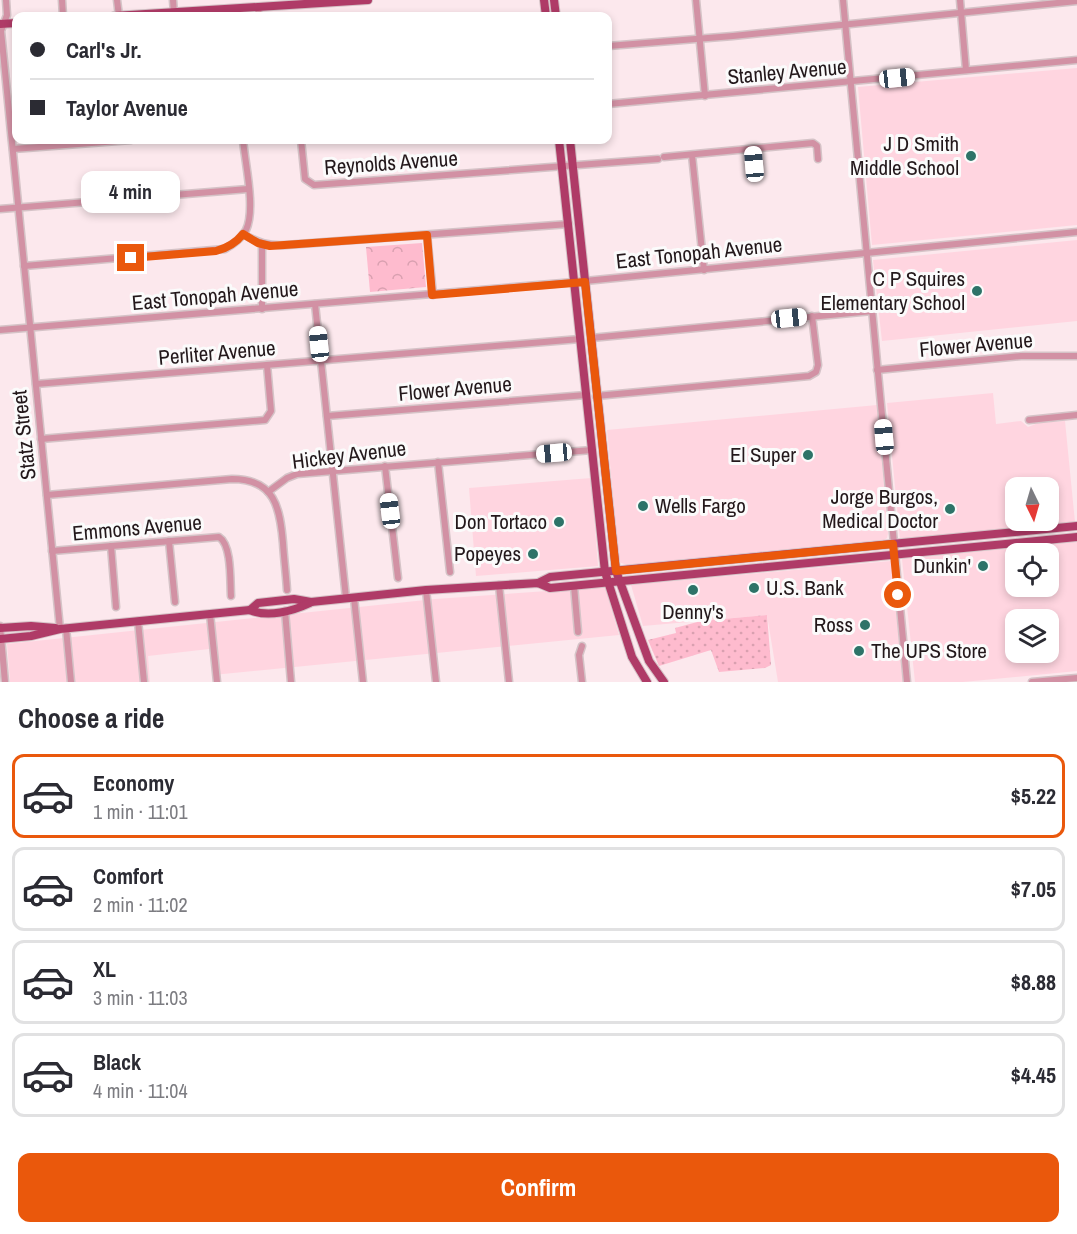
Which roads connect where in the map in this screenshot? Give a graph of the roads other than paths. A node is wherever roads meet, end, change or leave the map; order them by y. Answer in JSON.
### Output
{"nodes":[{"id":1,"x":6,"y":0,"type":"edge"},
{"id":2,"x":229,"y":0,"type":"edge"},
{"id":3,"x":368,"y":0,"type":"edge"},
{"id":4,"x":696,"y":0,"type":"edge"},
{"id":5,"x":843,"y":0,"type":"edge"},
{"id":6,"x":960,"y":0,"type":"edge"},
{"id":7,"x":330,"y":1,"type":"edge"},
{"id":8,"x":1077,"y":1,"type":"edge"},
{"id":9,"x":258,"y":7,"type":"junction"},
{"id":10,"x":230,"y":9,"type":"junction"},
{"id":11,"x":188,"y":12,"type":"edge"},
{"id":12,"x":259,"y":12,"type":"edge"},
{"id":13,"x":961,"y":13,"type":"junction"},
{"id":14,"x":2,"y":24,"type":"edge"},
{"id":15,"x":846,"y":25,"type":"junction"},
{"id":16,"x":700,"y":39,"type":"junction"},
{"id":17,"x":612,"y":46,"type":"edge"},
{"id":18,"x":1077,"y":60,"type":"edge"},
{"id":19,"x":966,"y":70,"type":"junction"},
{"id":20,"x":851,"y":82,"type":"junction"},
{"id":21,"x":7,"y":90,"type":"junction"},
{"id":22,"x":12,"y":90,"type":"edge"},
{"id":23,"x":705,"y":96,"type":"junction"},
{"id":24,"x":612,"y":104,"type":"edge"},
{"id":25,"x":12,"y":139,"type":"edge"},
{"id":26,"x":12,"y":144,"type":"edge"},
{"id":27,"x":79,"y":144,"type":"edge"},
{"id":28,"x":243,"y":144,"type":"edge"},
{"id":29,"x":301,"y":144,"type":"edge"},
{"id":30,"x":559,"y":144,"type":"edge"},
{"id":31,"x":570,"y":144,"type":"edge"},
{"id":32,"x":13,"y":149,"type":"junction"},
{"id":33,"x":753,"y":149,"type":"junction"},
{"id":34,"x":692,"y":155,"type":"junction"},
{"id":35,"x":818,"y":159,"type":"dead end"},
{"id":36,"x":754,"y":164,"type":"dead end"},
{"id":37,"x":573,"y":166,"type":"junction"},
{"id":38,"x":562,"y":167,"type":"junction"},
{"id":39,"x":248,"y":189,"type":"junction"},
{"id":40,"x":19,"y":208,"type":"junction"},
{"id":41,"x":0,"y":209,"type":"edge"},
{"id":42,"x":569,"y":224,"type":"junction"},
{"id":43,"x":1077,"y":232,"type":"edge"},
{"id":44,"x":243,"y":234,"type":"junction"},
{"id":45,"x":427,"y":235,"type":"junction"},
{"id":46,"x":262,"y":244,"type":"junction"},
{"id":47,"x":867,"y":253,"type":"junction"},
{"id":48,"x":24,"y":266,"type":"junction"},
{"id":49,"x":704,"y":270,"type":"junction"},
{"id":50,"x":575,"y":282,"type":"junction"},
{"id":51,"x":585,"y":282,"type":"junction"},
{"id":52,"x":432,"y":295,"type":"junction"},
{"id":53,"x":315,"y":304,"type":"junction"},
{"id":54,"x":262,"y":309,"type":"junction"},
{"id":55,"x":872,"y":311,"type":"junction"},
{"id":56,"x":812,"y":316,"type":"junction"},
{"id":57,"x":30,"y":328,"type":"junction"},
{"id":58,"x":0,"y":330,"type":"edge"},
{"id":59,"x":591,"y":338,"type":"junction"},
{"id":60,"x":580,"y":339,"type":"junction"},
{"id":61,"x":1077,"y":356,"type":"edge"},
{"id":62,"x":321,"y":361,"type":"junction"},
{"id":63,"x":267,"y":365,"type":"junction"},
{"id":64,"x":583,"y":365,"type":"junction"},
{"id":65,"x":878,"y":370,"type":"junction"},
{"id":66,"x":36,"y":384,"type":"junction"},
{"id":67,"x":586,"y":395,"type":"junction"},
{"id":68,"x":596,"y":396,"type":"junction"},
{"id":69,"x":1077,"y":415,"type":"edge"},
{"id":70,"x":327,"y":416,"type":"junction"},
{"id":71,"x":1029,"y":420,"type":"dead end"},
{"id":72,"x":599,"y":424,"type":"junction"},
{"id":73,"x":41,"y":439,"type":"junction"},
{"id":74,"x":592,"y":450,"type":"junction"},
{"id":75,"x":438,"y":462,"type":"junction"},
{"id":76,"x":385,"y":466,"type":"junction"},
{"id":77,"x":332,"y":471,"type":"junction"},
{"id":78,"x":268,"y":492,"type":"junction"},
{"id":79,"x":47,"y":495,"type":"junction"},
{"id":80,"x":1077,"y":526,"type":"edge"},
{"id":81,"x":971,"y":536,"type":"junction"},
{"id":82,"x":1077,"y":537,"type":"edge"},
{"id":83,"x":169,"y":541,"type":"junction"},
{"id":84,"x":893,"y":544,"type":"junction"},
{"id":85,"x":990,"y":545,"type":"junction"},
{"id":86,"x":111,"y":546,"type":"junction"},
{"id":87,"x":52,"y":551,"type":"junction"},
{"id":88,"x":894,"y":554,"type":"junction"},
{"id":89,"x":765,"y":557,"type":"junction"},
{"id":90,"x":766,"y":566,"type":"junction"},
{"id":91,"x":616,"y":571,"type":"junction"},
{"id":92,"x":450,"y":572,"type":"dead end"},
{"id":93,"x":605,"y":572,"type":"junction"},
{"id":94,"x":398,"y":578,"type":"dead end"},
{"id":95,"x":620,"y":581,"type":"junction"},
{"id":96,"x":609,"y":582,"type":"junction"},
{"id":97,"x":538,"y":583,"type":"junction"},
{"id":98,"x":499,"y":585,"type":"junction"},
{"id":99,"x":574,"y":586,"type":"junction"},
{"id":100,"x":287,"y":590,"type":"dead end"},
{"id":101,"x":426,"y":590,"type":"junction"},
{"id":102,"x":231,"y":596,"type":"dead end"},
{"id":103,"x":350,"y":598,"type":"junction"},
{"id":104,"x":175,"y":602,"type":"dead end"},
{"id":105,"x":311,"y":602,"type":"junction"},
{"id":106,"x":116,"y":607,"type":"dead end"},
{"id":107,"x":250,"y":610,"type":"junction"},
{"id":108,"x":285,"y":611,"type":"junction"},
{"id":109,"x":210,"y":614,"type":"junction"},
{"id":110,"x":138,"y":621,"type":"junction"},
{"id":111,"x":0,"y":627,"type":"edge"},
{"id":112,"x":63,"y":628,"type":"junction"},
{"id":113,"x":578,"y":632,"type":"dead end"},
{"id":114,"x":1,"y":639,"type":"edge"},
{"id":115,"x":582,"y":646,"type":"dead end"},
{"id":116,"x":1077,"y":678,"type":"edge"},
{"id":117,"x":5,"y":682,"type":"edge"},
{"id":118,"x":72,"y":682,"type":"edge"},
{"id":119,"x":144,"y":682,"type":"edge"},
{"id":120,"x":217,"y":682,"type":"edge"},
{"id":121,"x":291,"y":682,"type":"edge"},
{"id":122,"x":363,"y":682,"type":"edge"},
{"id":123,"x":436,"y":682,"type":"edge"},
{"id":124,"x":509,"y":682,"type":"edge"},
{"id":125,"x":582,"y":682,"type":"edge"},
{"id":126,"x":647,"y":682,"type":"edge"},
{"id":127,"x":664,"y":682,"type":"edge"},
{"id":128,"x":907,"y":682,"type":"edge"},
{"id":129,"x":1032,"y":682,"type":"edge"}],
"edges":[{"from":1,"to":14,"type":"street","name":"Statz Street"},
{"from":2,"to":10,"type":"street"},
{"from":3,"to":7,"type":"main road"},
{"from":4,"to":16,"type":"street"},
{"from":5,"to":15,"type":"street"},
{"from":6,"to":13,"type":"street"},
{"from":7,"to":9,"type":"main road"},
{"from":8,"to":13,"type":"street"},
{"from":9,"to":10,"type":"main road"},
{"from":9,"to":12,"type":"street"},
{"from":10,"to":11,"type":"main road"},
{"from":13,"to":15,"type":"street"},
{"from":13,"to":19,"type":"street"},
{"from":14,"to":21,"type":"street","name":"Statz Street"},
{"from":15,"to":16,"type":"street"},
{"from":15,"to":20,"type":"street"},
{"from":16,"to":17,"type":"street"},
{"from":16,"to":23,"type":"street"},
{"from":18,"to":19,"type":"street","name":"Stanley Avenue"},
{"from":19,"to":20,"type":"street","name":"Stanley Avenue"},
{"from":20,"to":23,"type":"street","name":"Stanley Avenue"},
{"from":20,"to":47,"type":"street"},
{"from":21,"to":22,"type":"street"},
{"from":21,"to":25,"type":"street","name":"Statz Street"},
{"from":23,"to":24,"type":"street","name":"Stanley Avenue"},
{"from":26,"to":32,"type":"street","name":"Statz Street"},
{"from":27,"to":32,"type":"street"},
{"from":28,"to":39,"type":"street"},
{"from":29,"to":38,"type":"street","name":"Reynolds Avenue"},
{"from":30,"to":38,"type":"main road"},
{"from":31,"to":37,"type":"main road"},
{"from":32,"to":40,"type":"street","name":"Statz Street"},
{"from":33,"to":34,"type":"street","name":"Reynolds Avenue"},
{"from":33,"to":35,"type":"street","name":"Reynolds Avenue"},
{"from":33,"to":36,"type":"street"},
{"from":34,"to":37,"type":"street","name":"Reynolds Avenue"},
{"from":34,"to":49,"type":"street"},
{"from":37,"to":38,"type":"street","name":"Reynolds Avenue"},
{"from":37,"to":51,"type":"main road"},
{"from":38,"to":42,"type":"main road"},
{"from":39,"to":40,"type":"street"},
{"from":39,"to":44,"type":"street"},
{"from":40,"to":41,"type":"street"},
{"from":40,"to":48,"type":"street","name":"Statz Street"},
{"from":42,"to":45,"type":"street"},
{"from":42,"to":50,"type":"main road"},
{"from":43,"to":47,"type":"street","name":"East Tonopah Avenue"},
{"from":44,"to":46,"type":"street"},
{"from":44,"to":48,"type":"street"},
{"from":45,"to":46,"type":"street"},
{"from":45,"to":52,"type":"street"},
{"from":46,"to":54,"type":"street"},
{"from":47,"to":49,"type":"street","name":"East Tonopah Avenue"},
{"from":47,"to":55,"type":"street"},
{"from":48,"to":57,"type":"street","name":"Statz Street"},
{"from":49,"to":51,"type":"street","name":"East Tonopah Avenue"},
{"from":50,"to":51,"type":"street","name":"East Tonopah Avenue"},
{"from":50,"to":52,"type":"street","name":"East Tonopah Avenue"},
{"from":50,"to":60,"type":"main road"},
{"from":51,"to":59,"type":"main road"},
{"from":52,"to":53,"type":"street","name":"East Tonopah Avenue"},
{"from":53,"to":54,"type":"street","name":"East Tonopah Avenue"},
{"from":53,"to":62,"type":"street"},
{"from":54,"to":57,"type":"street","name":"East Tonopah Avenue"},
{"from":55,"to":56,"type":"street"},
{"from":55,"to":65,"type":"street"},
{"from":56,"to":59,"type":"street"},
{"from":56,"to":68,"type":"street"},
{"from":57,"to":58,"type":"street","name":"East Tonopah Avenue"},
{"from":57,"to":66,"type":"street","name":"Statz Street"},
{"from":59,"to":68,"type":"main road"},
{"from":60,"to":62,"type":"street","name":"Perliter Avenue"},
{"from":60,"to":64,"type":"main road"},
{"from":61,"to":65,"type":"street","name":"Flower Avenue"},
{"from":62,"to":63,"type":"street","name":"Perliter Avenue"},
{"from":62,"to":70,"type":"street"},
{"from":63,"to":66,"type":"street","name":"Perliter Avenue"},
{"from":63,"to":73,"type":"street"},
{"from":64,"to":67,"type":"main road"},
{"from":64,"to":68,"type":"main road"},
{"from":65,"to":84,"type":"street"},
{"from":66,"to":73,"type":"street","name":"Statz Street"},
{"from":67,"to":70,"type":"street","name":"Flower Avenue"},
{"from":67,"to":72,"type":"main road"},
{"from":67,"to":74,"type":"main road"},
{"from":68,"to":72,"type":"main road"},
{"from":69,"to":71,"type":"street"},
{"from":70,"to":77,"type":"street"},
{"from":72,"to":91,"type":"main road"},
{"from":73,"to":79,"type":"street","name":"Statz Street"},
{"from":74,"to":75,"type":"street","name":"Hickey Avenue"},
{"from":74,"to":93,"type":"main road"},
{"from":75,"to":76,"type":"street","name":"Hickey Avenue"},
{"from":75,"to":92,"type":"street"},
{"from":76,"to":77,"type":"street","name":"Hickey Avenue"},
{"from":76,"to":94,"type":"street"},
{"from":77,"to":78,"type":"street","name":"Hickey Avenue"},
{"from":77,"to":103,"type":"street"},
{"from":78,"to":79,"type":"street","name":"Hickey Avenue"},
{"from":78,"to":100,"type":"street"},
{"from":79,"to":87,"type":"street","name":"Statz Street"},
{"from":80,"to":81,"type":"main road"},
{"from":81,"to":84,"type":"main road"},
{"from":81,"to":85,"type":"main road"},
{"from":82,"to":85,"type":"main road"},
{"from":83,"to":86,"type":"street","name":"Emmons Avenue"},
{"from":83,"to":102,"type":"street","name":"Emmons Avenue"},
{"from":83,"to":104,"type":"street"},
{"from":84,"to":88,"type":"street"},
{"from":84,"to":89,"type":"main road"},
{"from":85,"to":88,"type":"main road"},
{"from":86,"to":87,"type":"street","name":"Emmons Avenue"},
{"from":86,"to":106,"type":"street"},
{"from":87,"to":112,"type":"street","name":"Statz Street"},
{"from":88,"to":90,"type":"main road"},
{"from":88,"to":128,"type":"street"},
{"from":89,"to":90,"type":"main road"},
{"from":89,"to":91,"type":"main road"},
{"from":90,"to":95,"type":"main road"},
{"from":91,"to":93,"type":"main road"},
{"from":91,"to":95,"type":"main road"},
{"from":93,"to":96,"type":"main road"},
{"from":93,"to":97,"type":"main road"},
{"from":95,"to":96,"type":"main road"},
{"from":95,"to":127,"type":"main road"},
{"from":96,"to":99,"type":"main road"},
{"from":96,"to":126,"type":"main road"},
{"from":97,"to":98,"type":"main road"},
{"from":97,"to":99,"type":"main road"},
{"from":98,"to":101,"type":"main road"},
{"from":98,"to":124,"type":"street"},
{"from":99,"to":113,"type":"street"},
{"from":101,"to":103,"type":"main road"},
{"from":101,"to":123,"type":"street"},
{"from":103,"to":105,"type":"main road"},
{"from":103,"to":122,"type":"street"},
{"from":105,"to":107,"type":"main road"},
{"from":105,"to":108,"type":"main road"},
{"from":107,"to":108,"type":"main road"},
{"from":107,"to":109,"type":"main road"},
{"from":108,"to":121,"type":"street"},
{"from":109,"to":110,"type":"main road"},
{"from":109,"to":120,"type":"street"},
{"from":110,"to":112,"type":"main road"},
{"from":110,"to":119,"type":"street"},
{"from":111,"to":112,"type":"main road"},
{"from":111,"to":114,"type":"street"},
{"from":112,"to":114,"type":"main road"},
{"from":112,"to":118,"type":"street","name":"Statz Street"},
{"from":114,"to":117,"type":"street"},
{"from":115,"to":125,"type":"street"},
{"from":116,"to":129,"type":"street"}]}
